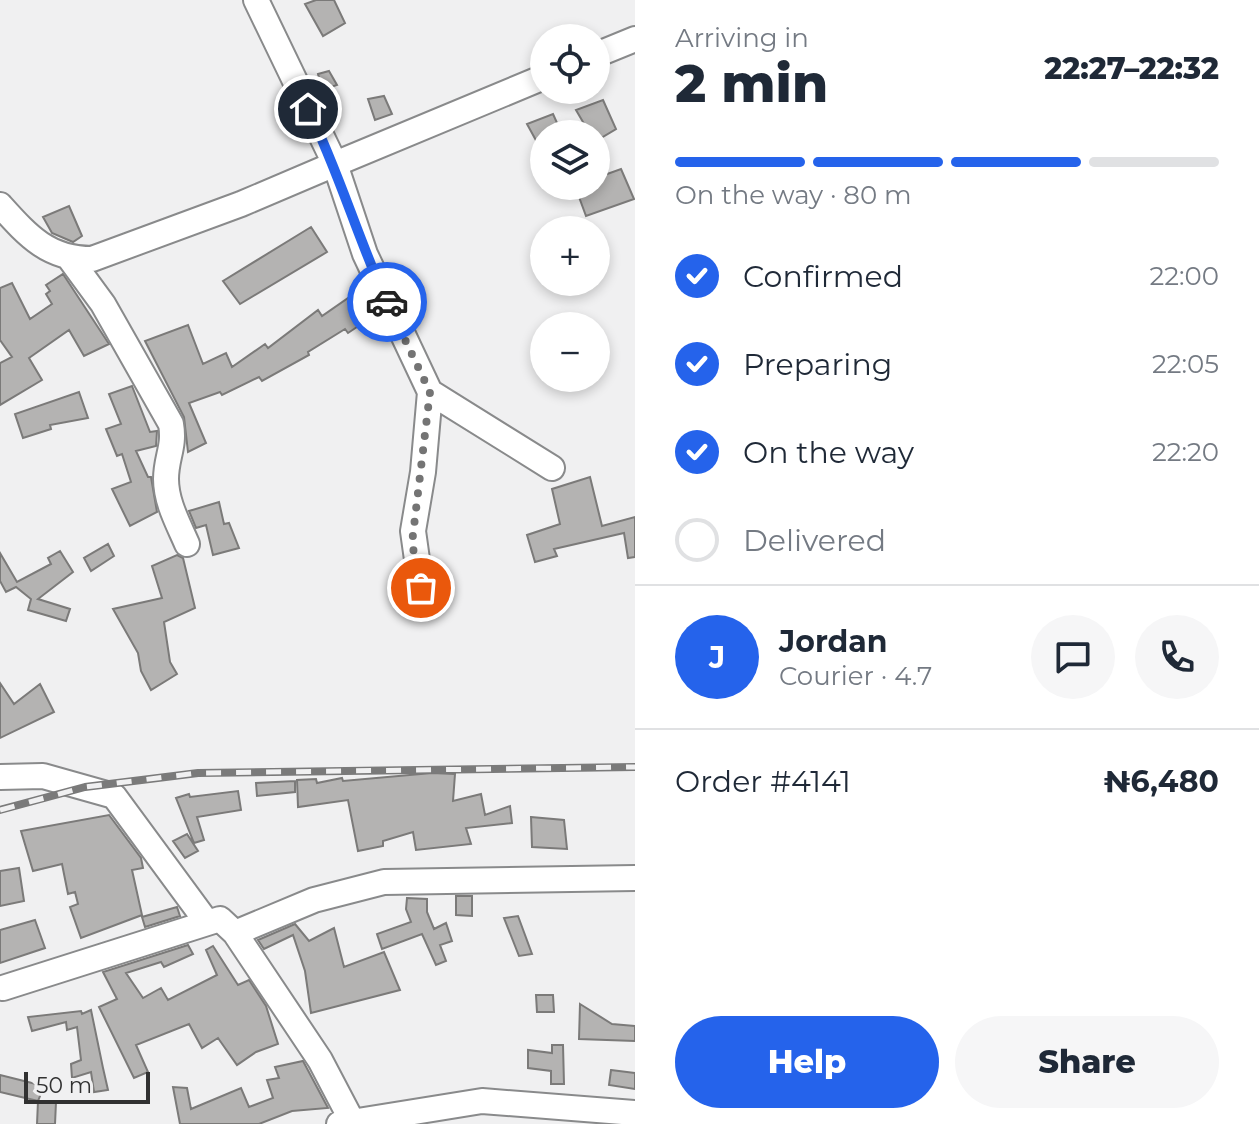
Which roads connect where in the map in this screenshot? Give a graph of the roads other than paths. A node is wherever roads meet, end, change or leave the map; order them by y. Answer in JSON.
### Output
{"nodes":[{"id":1,"x":256,"y":0,"type":"edge"},
{"id":2,"x":635,"y":39,"type":"edge"},
{"id":3,"x":610,"y":49,"type":"edge"},
{"id":4,"x":530,"y":83,"type":"edge"},
{"id":5,"x":335,"y":164,"type":"junction"},
{"id":6,"x":0,"y":205,"type":"edge"},
{"id":7,"x":70,"y":259,"type":"junction"},
{"id":8,"x":430,"y":392,"type":"junction"},
{"id":9,"x":552,"y":468,"type":"dead end"},
{"id":10,"x":187,"y":544,"type":"dead end"},
{"id":11,"x":421,"y":588,"type":"dead end"},
{"id":12,"x":0,"y":777,"type":"edge"},
{"id":13,"x":635,"y":878,"type":"edge"},
{"id":14,"x":206,"y":921,"type":"junction"},
{"id":15,"x":235,"y":933,"type":"junction"},
{"id":16,"x":3,"y":988,"type":"dead end"},
{"id":17,"x":635,"y":1113,"type":"edge"},
{"id":18,"x":345,"y":1123,"type":"edge"}],
"edges":[{"from":1,"to":5,"type":"street"},
{"from":2,"to":3,"type":"street"},
{"from":4,"to":5,"type":"street"},
{"from":5,"to":7,"type":"street"},
{"from":5,"to":8,"type":"street"},
{"from":6,"to":7,"type":"street"},
{"from":7,"to":10,"type":"street"},
{"from":8,"to":9,"type":"street"},
{"from":8,"to":11,"type":"street"},
{"from":12,"to":14,"type":"street"},
{"from":13,"to":15,"type":"street"},
{"from":14,"to":15,"type":"street"},
{"from":14,"to":16,"type":"street"},
{"from":15,"to":18,"type":"street"},
{"from":17,"to":18,"type":"street"}]}
